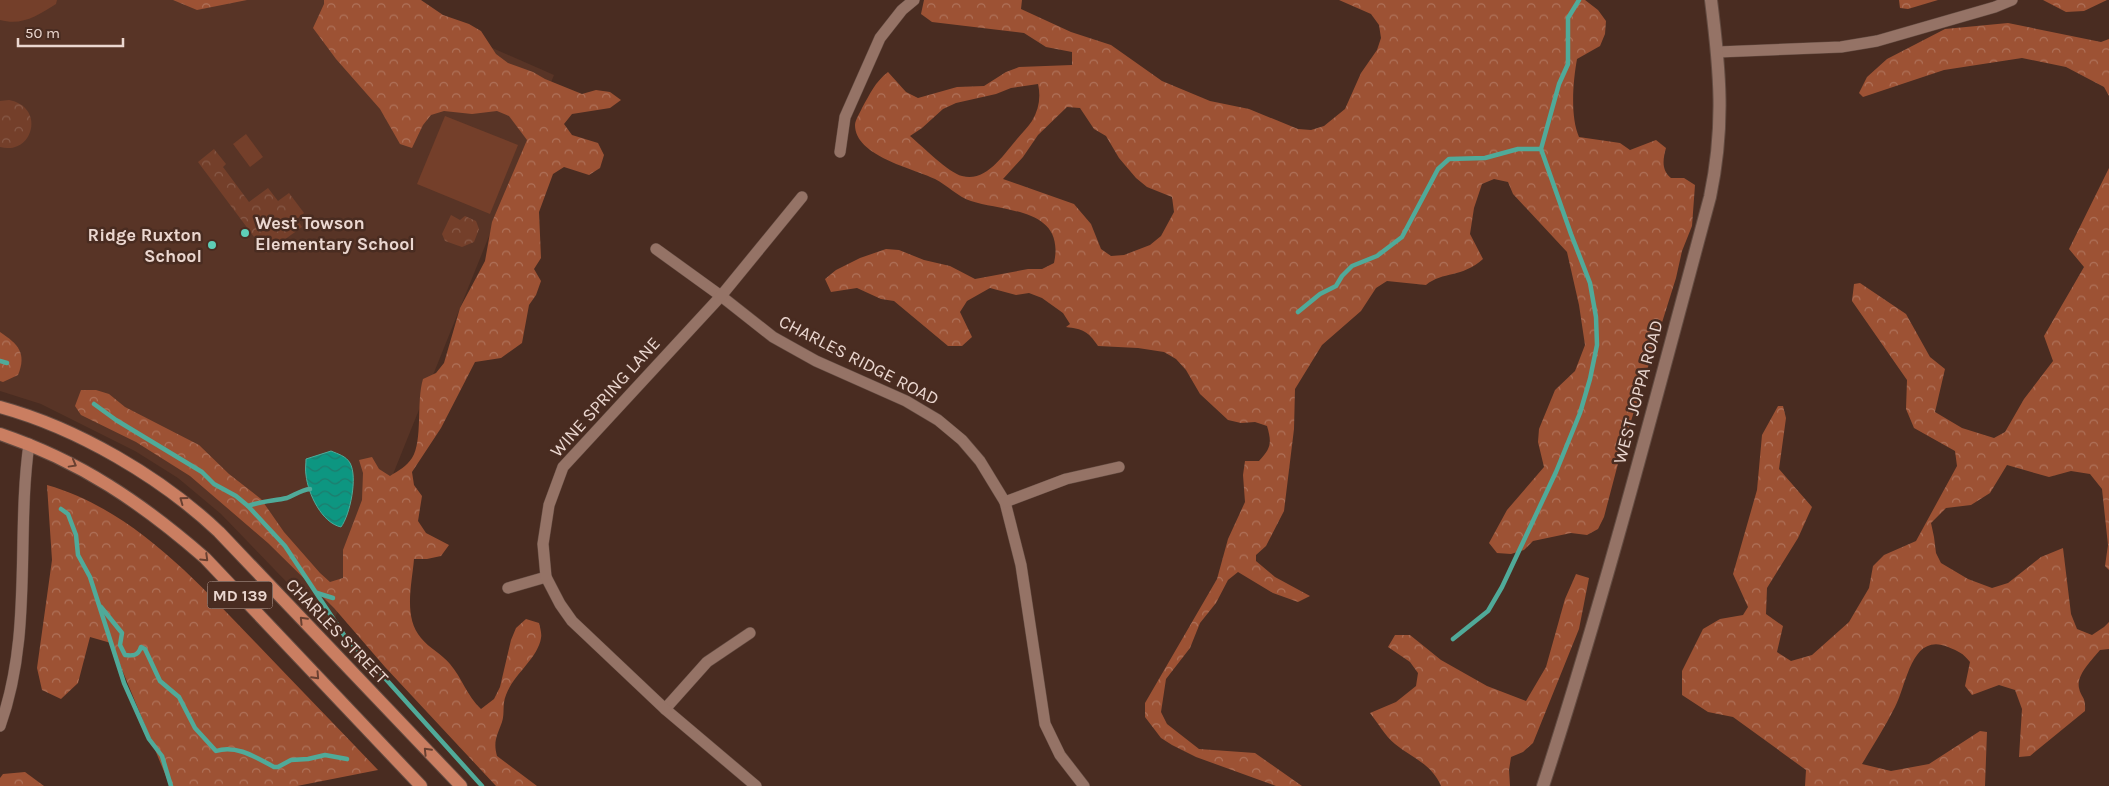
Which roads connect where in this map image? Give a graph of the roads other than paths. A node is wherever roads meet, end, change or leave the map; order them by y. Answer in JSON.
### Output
{"nodes":[{"id":1,"x":914,"y":0,"type":"edge"},
{"id":2,"x":1711,"y":0,"type":"edge"},
{"id":3,"x":2012,"y":0,"type":"edge"},
{"id":4,"x":1718,"y":52,"type":"junction"},
{"id":5,"x":840,"y":152,"type":"dead end"},
{"id":6,"x":802,"y":196,"type":"dead end"},
{"id":7,"x":656,"y":249,"type":"dead end"},
{"id":8,"x":721,"y":296,"type":"junction"},
{"id":9,"x":0,"y":406,"type":"edge"},
{"id":10,"x":0,"y":434,"type":"edge"},
{"id":11,"x":28,"y":444,"type":"junction"},
{"id":12,"x":1119,"y":467,"type":"dead end"},
{"id":13,"x":1005,"y":502,"type":"junction"},
{"id":14,"x":546,"y":578,"type":"junction"},
{"id":15,"x":508,"y":588,"type":"dead end"},
{"id":16,"x":750,"y":633,"type":"dead end"},
{"id":17,"x":665,"y":709,"type":"junction"},
{"id":18,"x":0,"y":726,"type":"edge"},
{"id":19,"x":422,"y":786,"type":"edge"},
{"id":20,"x":461,"y":786,"type":"edge"},
{"id":21,"x":756,"y":786,"type":"edge"},
{"id":22,"x":1084,"y":786,"type":"edge"},
{"id":23,"x":1543,"y":786,"type":"edge"}],
"edges":[{"from":1,"to":5,"type":"street"},
{"from":2,"to":4,"type":"street","name":"WEST JOPPA ROAD"},
{"from":3,"to":4,"type":"street"},
{"from":4,"to":23,"type":"street","name":"WEST JOPPA ROAD"},
{"from":6,"to":8,"type":"street","name":"WINE SPRING LANE"},
{"from":7,"to":8,"type":"street","name":"CHARLES RIDGE ROAD"},
{"from":8,"to":13,"type":"street","name":"CHARLES RIDGE ROAD"},
{"from":8,"to":14,"type":"street","name":"WINE SPRING LANE"},
{"from":20,"to":9,"type":"main road","name":"CHARLES STREET","number":"MD 139","one_way":true},
{"from":10,"to":11,"type":"main road","number":"MD 139"},
{"from":11,"to":18,"type":"street"},
{"from":11,"to":19,"type":"main road","number":"MD 139","one_way":true},
{"from":12,"to":13,"type":"street"},
{"from":13,"to":22,"type":"street","name":"CHARLES RIDGE ROAD"},
{"from":14,"to":15,"type":"street"},
{"from":14,"to":17,"type":"street","name":"WINE SPRING LANE"},
{"from":16,"to":17,"type":"street"},
{"from":17,"to":21,"type":"street","name":"WINE SPRING LANE"}]}
